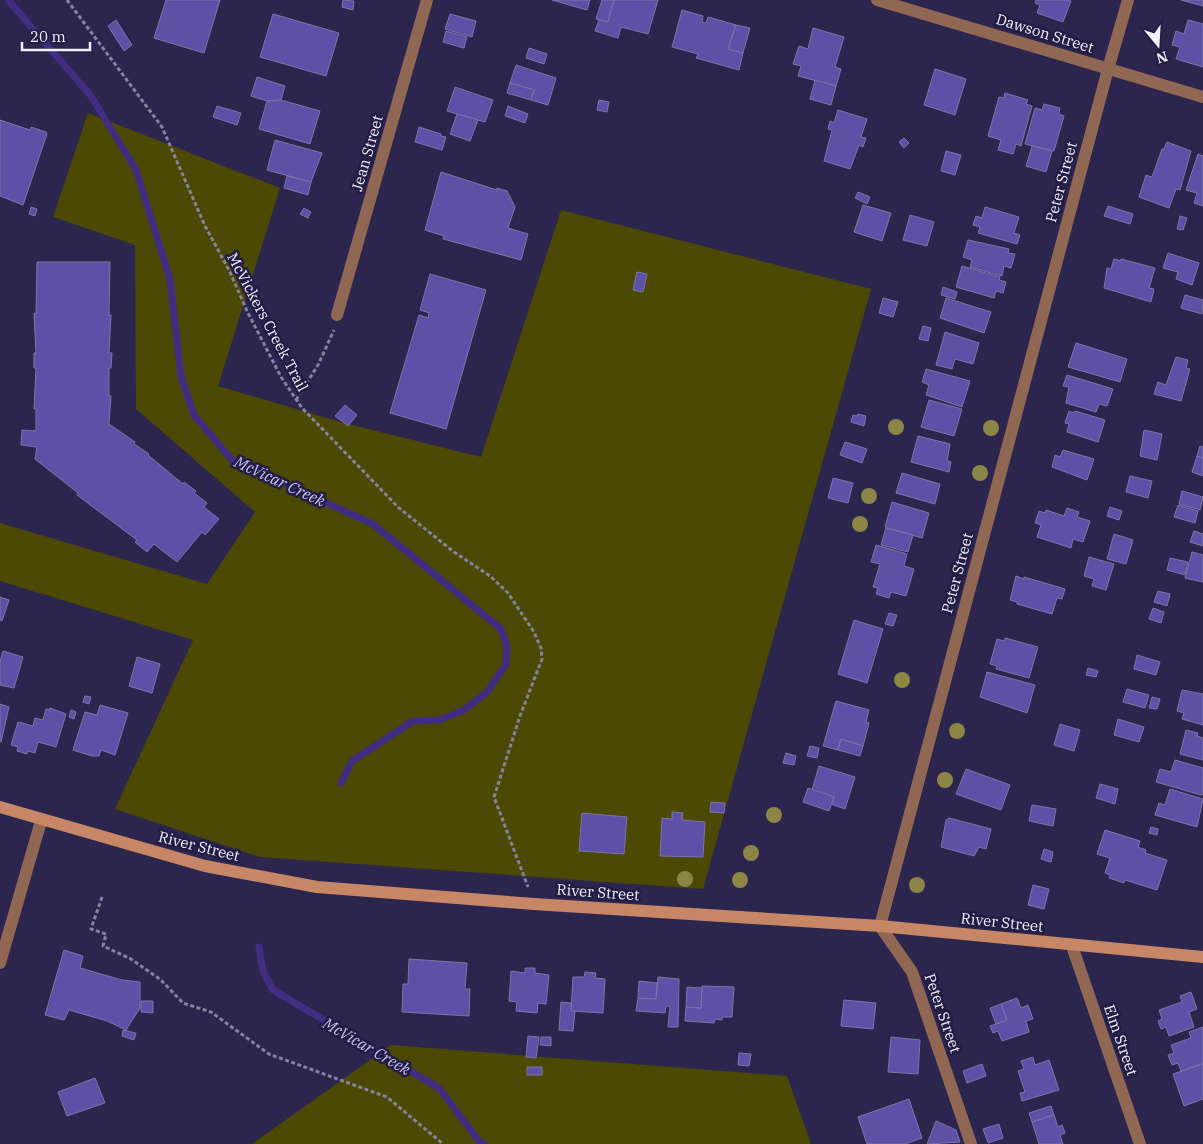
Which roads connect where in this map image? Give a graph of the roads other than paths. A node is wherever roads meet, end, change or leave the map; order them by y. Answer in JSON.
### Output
{"nodes":[{"id":1,"x":427,"y":0,"type":"edge"},
{"id":2,"x":877,"y":0,"type":"edge"},
{"id":3,"x":1128,"y":0,"type":"edge"},
{"id":4,"x":1108,"y":69,"type":"junction"},
{"id":5,"x":1203,"y":97,"type":"edge"},
{"id":6,"x":337,"y":315,"type":"road end"},
{"id":7,"x":0,"y":807,"type":"edge"},
{"id":8,"x":42,"y":820,"type":"junction"},
{"id":9,"x":880,"y":926,"type":"junction"},
{"id":10,"x":1072,"y":946,"type":"junction"},
{"id":11,"x":1203,"y":957,"type":"edge"},
{"id":12,"x":0,"y":963,"type":"edge"},
{"id":13,"x":971,"y":1144,"type":"edge"},
{"id":14,"x":1140,"y":1144,"type":"edge"}],
"edges":[{"from":1,"to":6,"type":"street","name":"Jean Street"},
{"from":2,"to":4,"type":"street","name":"Dawson Street"},
{"from":3,"to":4,"type":"street","name":"Peter Street"},
{"from":4,"to":5,"type":"street","name":"Dawson Street"},
{"from":4,"to":9,"type":"street","name":"Peter Street"},
{"from":7,"to":8,"type":"main road","name":"River Street"},
{"from":8,"to":9,"type":"main road","name":"River Street"},
{"from":8,"to":12,"type":"street"},
{"from":9,"to":10,"type":"main road","name":"River Street"},
{"from":9,"to":13,"type":"street","name":"Peter Street"},
{"from":10,"to":11,"type":"main road","name":"River Street"},
{"from":10,"to":14,"type":"street","name":"Elm Street"}]}
